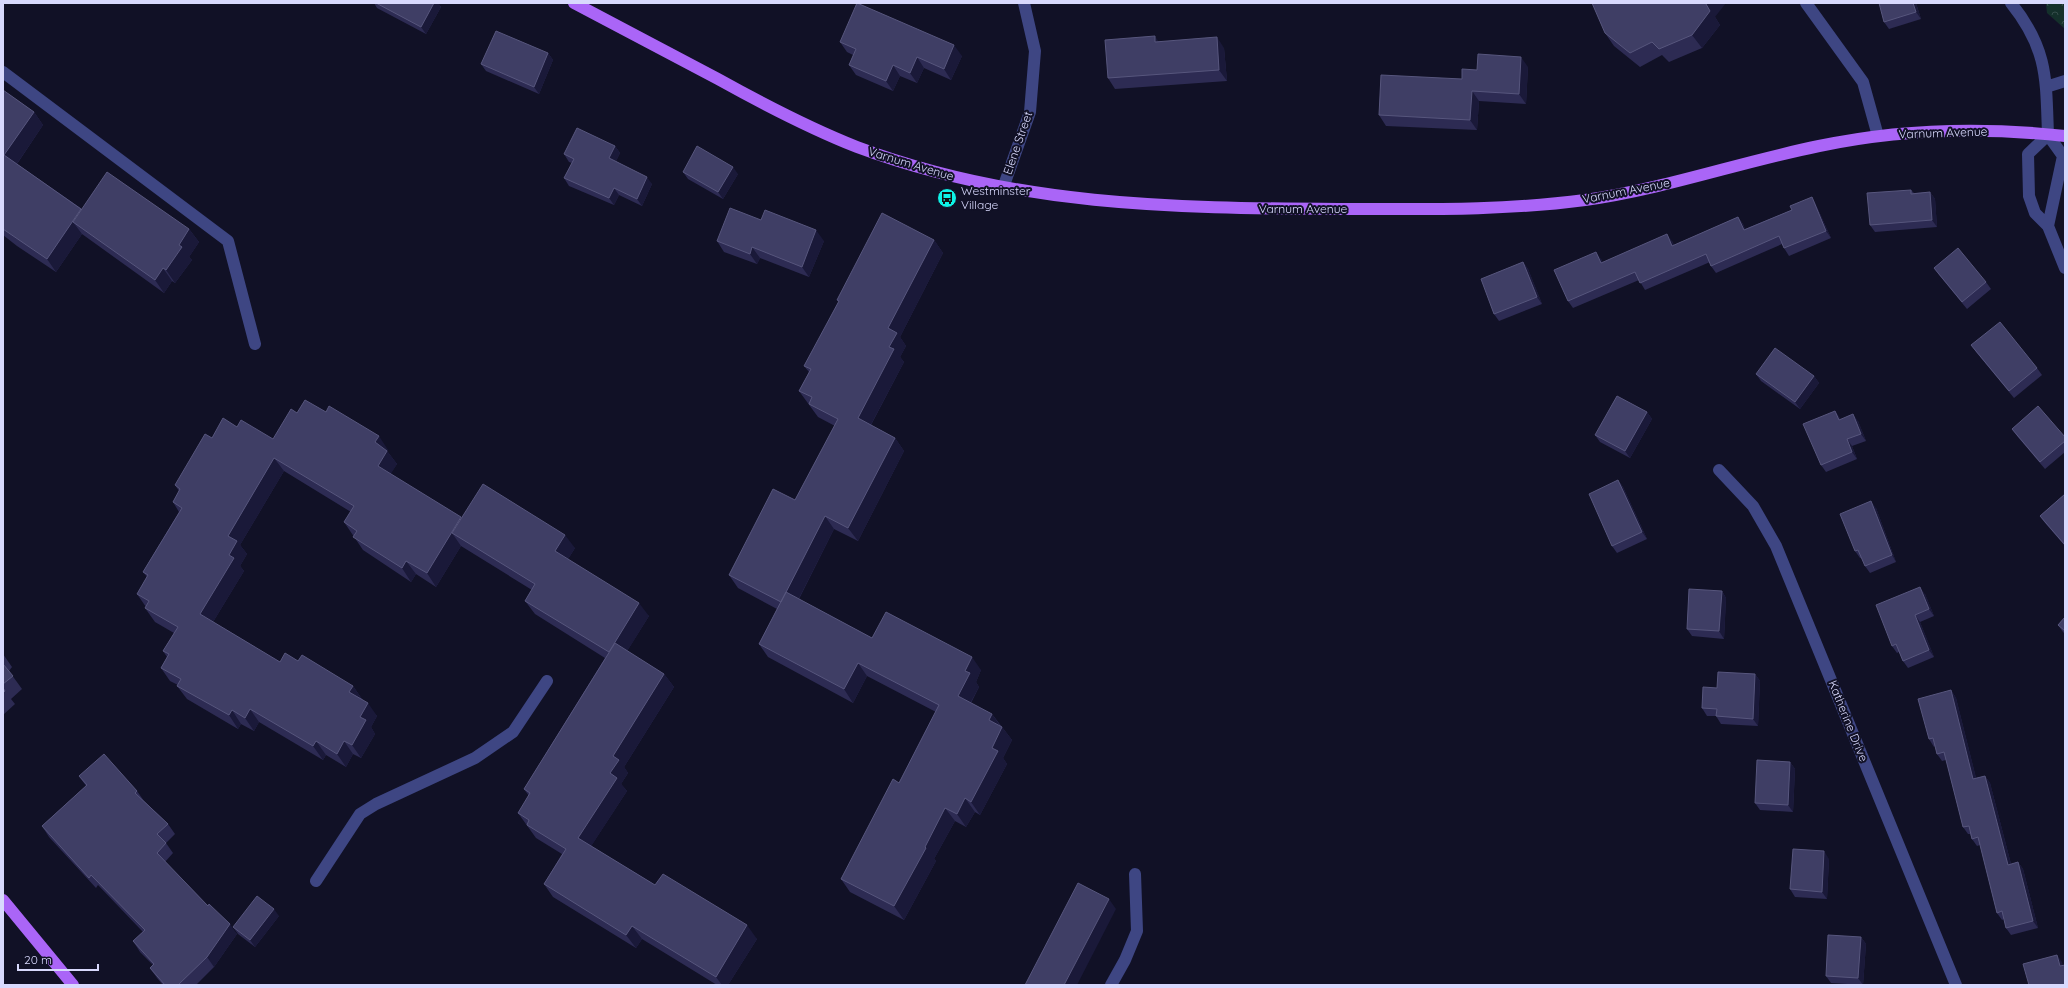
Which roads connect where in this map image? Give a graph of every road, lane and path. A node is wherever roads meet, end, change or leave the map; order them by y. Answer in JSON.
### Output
{"nodes":[{"id":1,"x":574,"y":3,"type":"edge"},
{"id":2,"x":1024,"y":3,"type":"edge"},
{"id":3,"x":1806,"y":3,"type":"edge"},
{"id":4,"x":2010,"y":3,"type":"edge"},
{"id":5,"x":3,"y":72,"type":"edge"},
{"id":6,"x":2065,"y":81,"type":"edge"},
{"id":7,"x":2046,"y":87,"type":"junction"},
{"id":8,"x":2048,"y":134,"type":"junction"},
{"id":9,"x":1878,"y":136,"type":"junction"},
{"id":10,"x":2065,"y":136,"type":"edge"},
{"id":11,"x":1003,"y":188,"type":"junction"},
{"id":12,"x":2048,"y":226,"type":"junction"},
{"id":13,"x":2065,"y":268,"type":"edge"},
{"id":14,"x":255,"y":344,"type":"dead end"},
{"id":15,"x":1719,"y":470,"type":"dead end"},
{"id":16,"x":547,"y":681,"type":"dead end"},
{"id":17,"x":1135,"y":874,"type":"dead end"},
{"id":18,"x":316,"y":881,"type":"dead end"},
{"id":19,"x":3,"y":900,"type":"edge"},
{"id":20,"x":73,"y":985,"type":"edge"},
{"id":21,"x":1111,"y":985,"type":"edge"},
{"id":22,"x":1956,"y":985,"type":"edge"}],
"edges":[{"from":1,"to":11,"type":"main road","name":"Varnum Avenue"},
{"from":2,"to":11,"type":"street","name":"Elene Street"},
{"from":3,"to":9,"type":"street"},
{"from":4,"to":7,"type":"street"},
{"from":5,"to":14,"type":"street"},
{"from":6,"to":7,"type":"street"},
{"from":7,"to":8,"type":"street"},
{"from":8,"to":9,"type":"main road","name":"Varnum Avenue"},
{"from":8,"to":10,"type":"main road","name":"Varnum Avenue"},
{"from":8,"to":12,"type":"street"},
{"from":8,"to":12,"type":"street"},
{"from":9,"to":11,"type":"main road","name":"Varnum Avenue"},
{"from":12,"to":13,"type":"street"},
{"from":15,"to":22,"type":"street","name":"Katherine Drive"},
{"from":16,"to":18,"type":"street"},
{"from":17,"to":21,"type":"street"},
{"from":19,"to":20,"type":"main road"}]}
